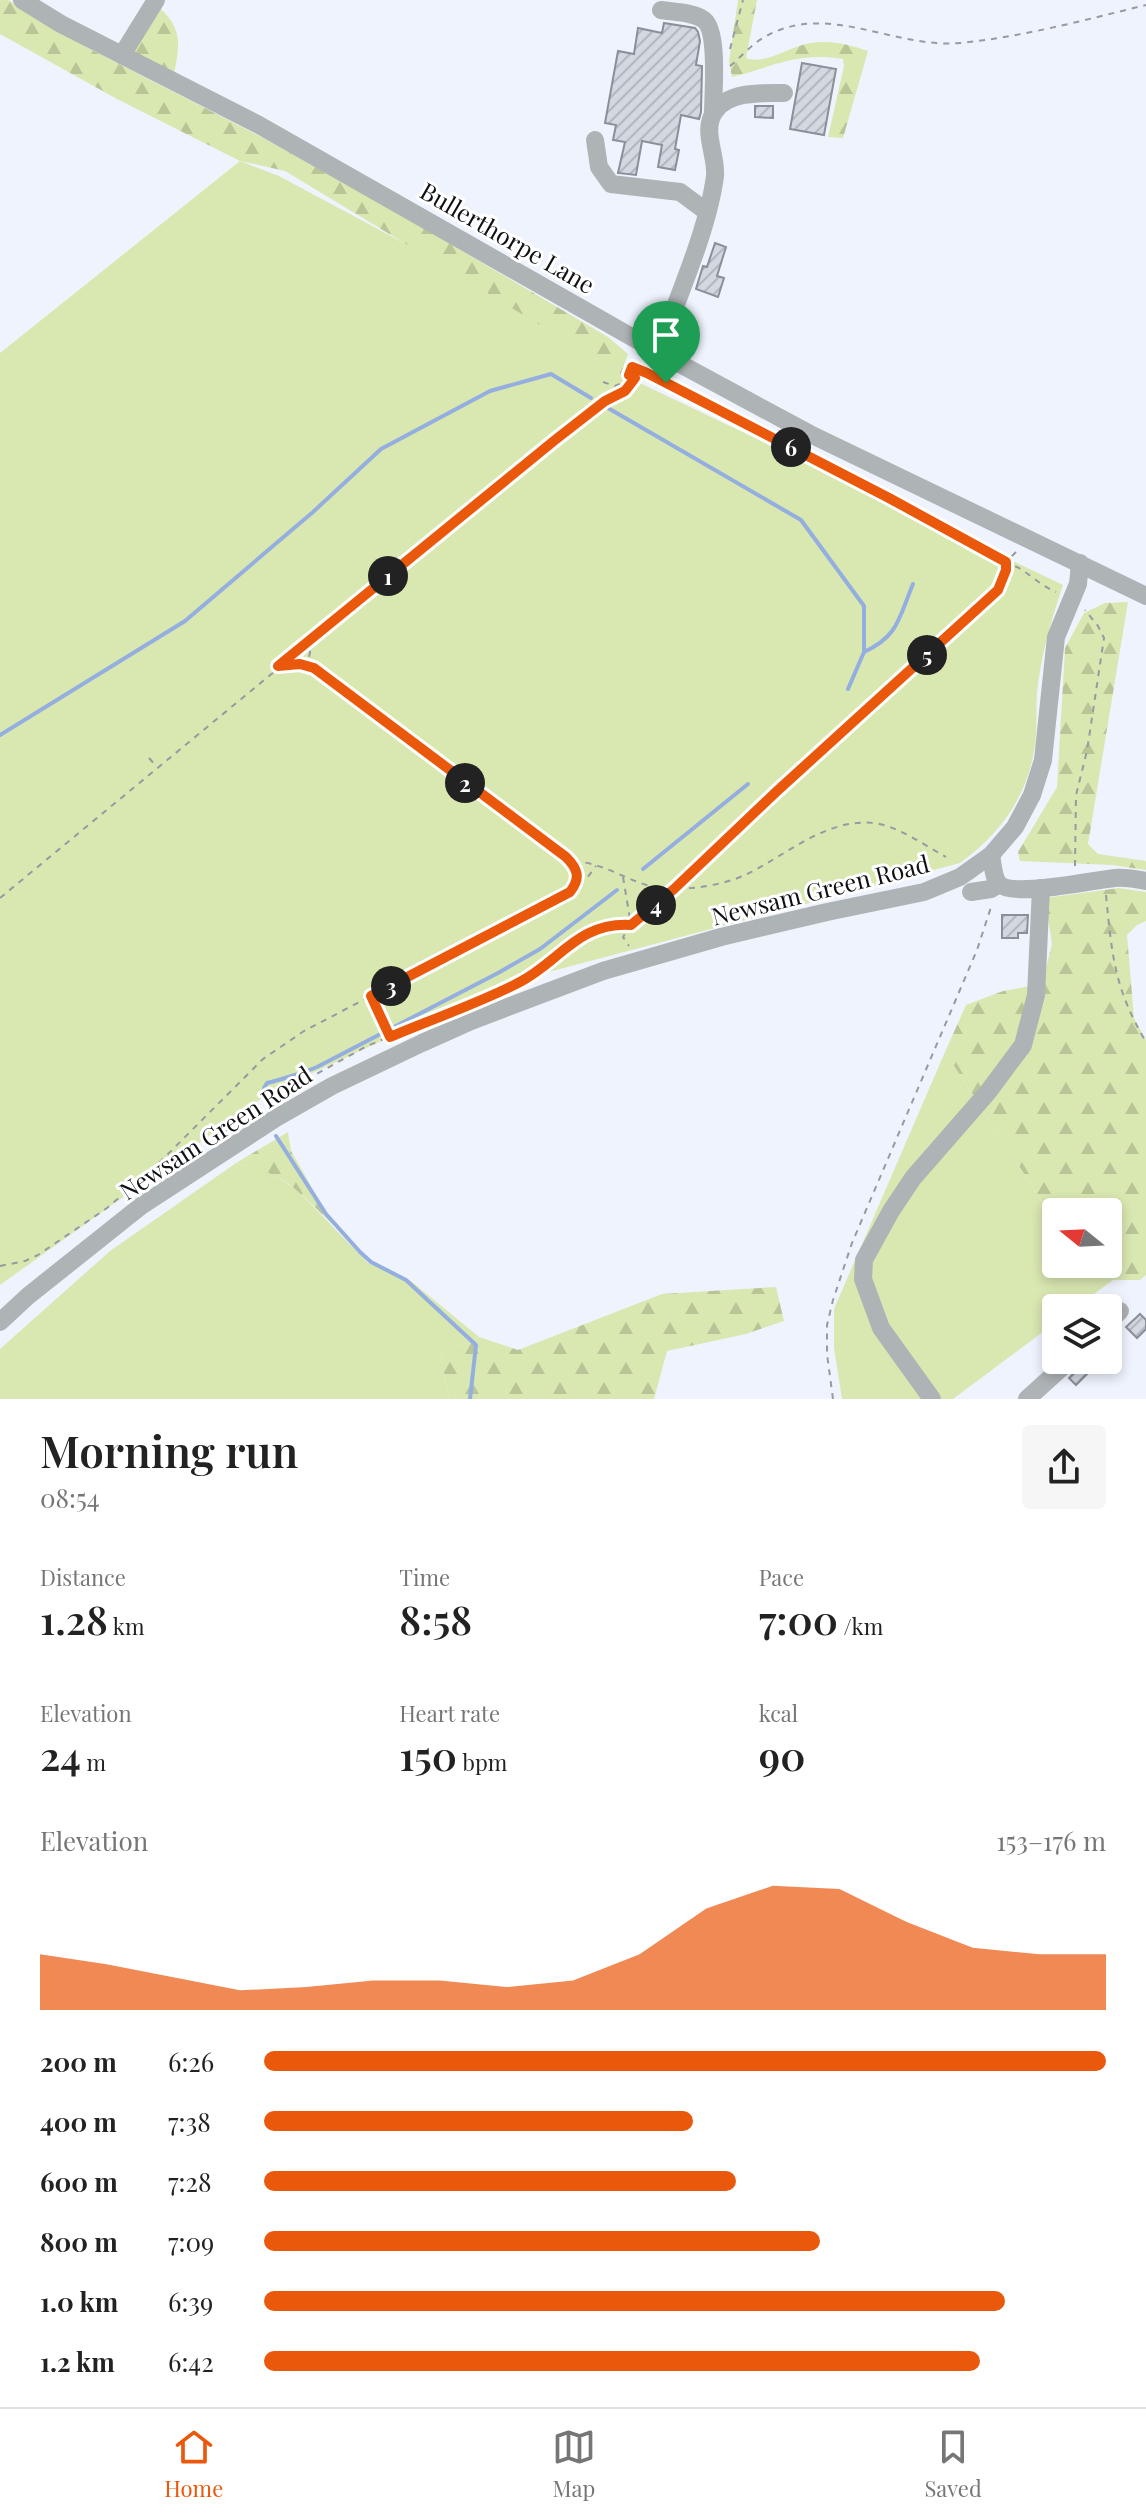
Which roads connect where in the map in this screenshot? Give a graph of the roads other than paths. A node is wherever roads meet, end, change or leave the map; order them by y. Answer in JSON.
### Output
{"nodes":[{"id":1,"x":22,"y":0,"type":"edge"},
{"id":2,"x":156,"y":0,"type":"edge"},
{"id":3,"x":661,"y":10,"type":"dead end"},
{"id":4,"x":122,"y":55,"type":"junction"},
{"id":5,"x":784,"y":93,"type":"dead end"},
{"id":6,"x":713,"y":113,"type":"junction"},
{"id":7,"x":595,"y":140,"type":"dead end"},
{"id":8,"x":707,"y":212,"type":"junction"},
{"id":9,"x":656,"y":350,"type":"junction"},
{"id":10,"x":1080,"y":563,"type":"junction"},
{"id":11,"x":1146,"y":596,"type":"edge"},
{"id":12,"x":991,"y":855,"type":"junction"},
{"id":13,"x":1146,"y":881,"type":"edge"},
{"id":14,"x":999,"y":884,"type":"junction"},
{"id":15,"x":1041,"y":888,"type":"junction"},
{"id":16,"x":971,"y":892,"type":"dead end"},
{"id":17,"x":0,"y":1322,"type":"edge"},
{"id":18,"x":1055,"y":1374,"type":"edge"},
{"id":19,"x":932,"y":1399,"type":"edge"},
{"id":20,"x":1027,"y":1399,"type":"edge"}],
"edges":[{"from":1,"to":4,"type":"street","name":"Bullerthorpe Lane"},
{"from":2,"to":4,"type":"street"},
{"from":3,"to":6,"type":"street"},
{"from":4,"to":9,"type":"street","name":"Bullerthorpe Lane"},
{"from":5,"to":6,"type":"street"},
{"from":6,"to":8,"type":"street"},
{"from":7,"to":8,"type":"street"},
{"from":8,"to":9,"type":"street"},
{"from":9,"to":10,"type":"street","name":"Bullerthorpe Lane"},
{"from":10,"to":11,"type":"street","name":"Bullerthorpe Lane"},
{"from":10,"to":12,"type":"street","name":"Newsam Green Road"},
{"from":12,"to":14,"type":"street"},
{"from":12,"to":17,"type":"street","name":"Newsam Green Road"},
{"from":13,"to":15,"type":"street"},
{"from":14,"to":15,"type":"street"},
{"from":14,"to":16,"type":"street"},
{"from":15,"to":19,"type":"street"},
{"from":18,"to":20,"type":"street"}]}
